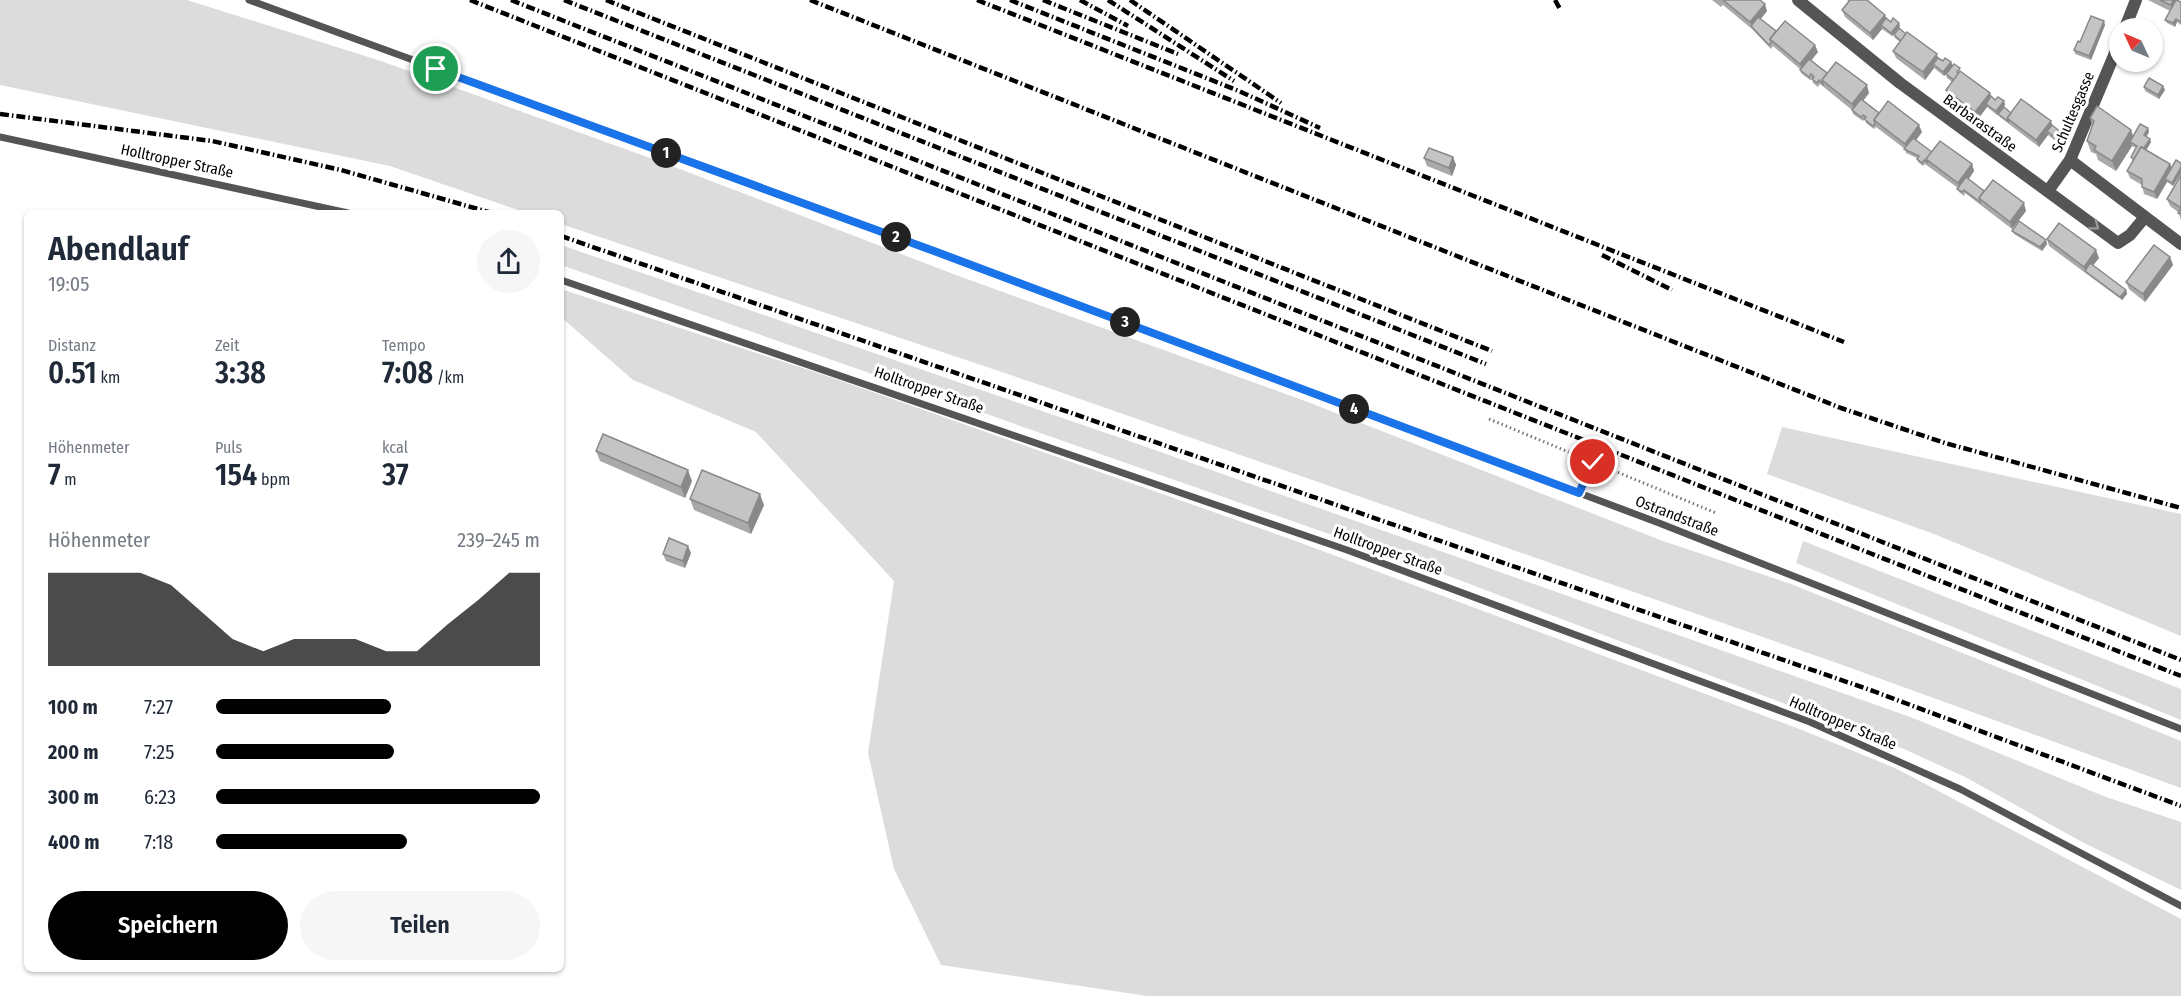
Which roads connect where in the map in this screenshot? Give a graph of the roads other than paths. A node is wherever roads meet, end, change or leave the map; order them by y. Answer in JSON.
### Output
{"nodes":[{"id":1,"x":249,"y":0,"type":"edge"},
{"id":2,"x":1798,"y":0,"type":"edge"},
{"id":3,"x":2136,"y":0,"type":"edge"},
{"id":4,"x":2129,"y":18,"type":"edge"},
{"id":5,"x":2109,"y":67,"type":"edge"},
{"id":6,"x":0,"y":137,"type":"edge"},
{"id":7,"x":2070,"y":160,"type":"junction"},
{"id":8,"x":2048,"y":191,"type":"junction"},
{"id":9,"x":334,"y":210,"type":"edge"},
{"id":10,"x":2145,"y":217,"type":"junction"},
{"id":11,"x":2181,"y":244,"type":"edge"},
{"id":12,"x":564,"y":281,"type":"edge"},
{"id":13,"x":2181,"y":729,"type":"edge"},
{"id":14,"x":2181,"y":906,"type":"edge"}],
"edges":[{"from":1,"to":13,"type":"lane","name":"Ostrandstraße"},
{"from":2,"to":8,"type":"street","name":"Barbarastraße"},
{"from":3,"to":4,"type":"street"},
{"from":5,"to":7,"type":"street","name":"Schultesgasse"},
{"from":6,"to":9,"type":"lane","name":"Holltropper Straße"},
{"from":7,"to":8,"type":"street","name":"Schultesgasse"},
{"from":7,"to":10,"type":"street"},
{"from":8,"to":10,"type":"street","name":"Barbarastraße","one_way":true},
{"from":10,"to":11,"type":"street"},
{"from":12,"to":14,"type":"lane","name":"Holltropper Straße"}]}
